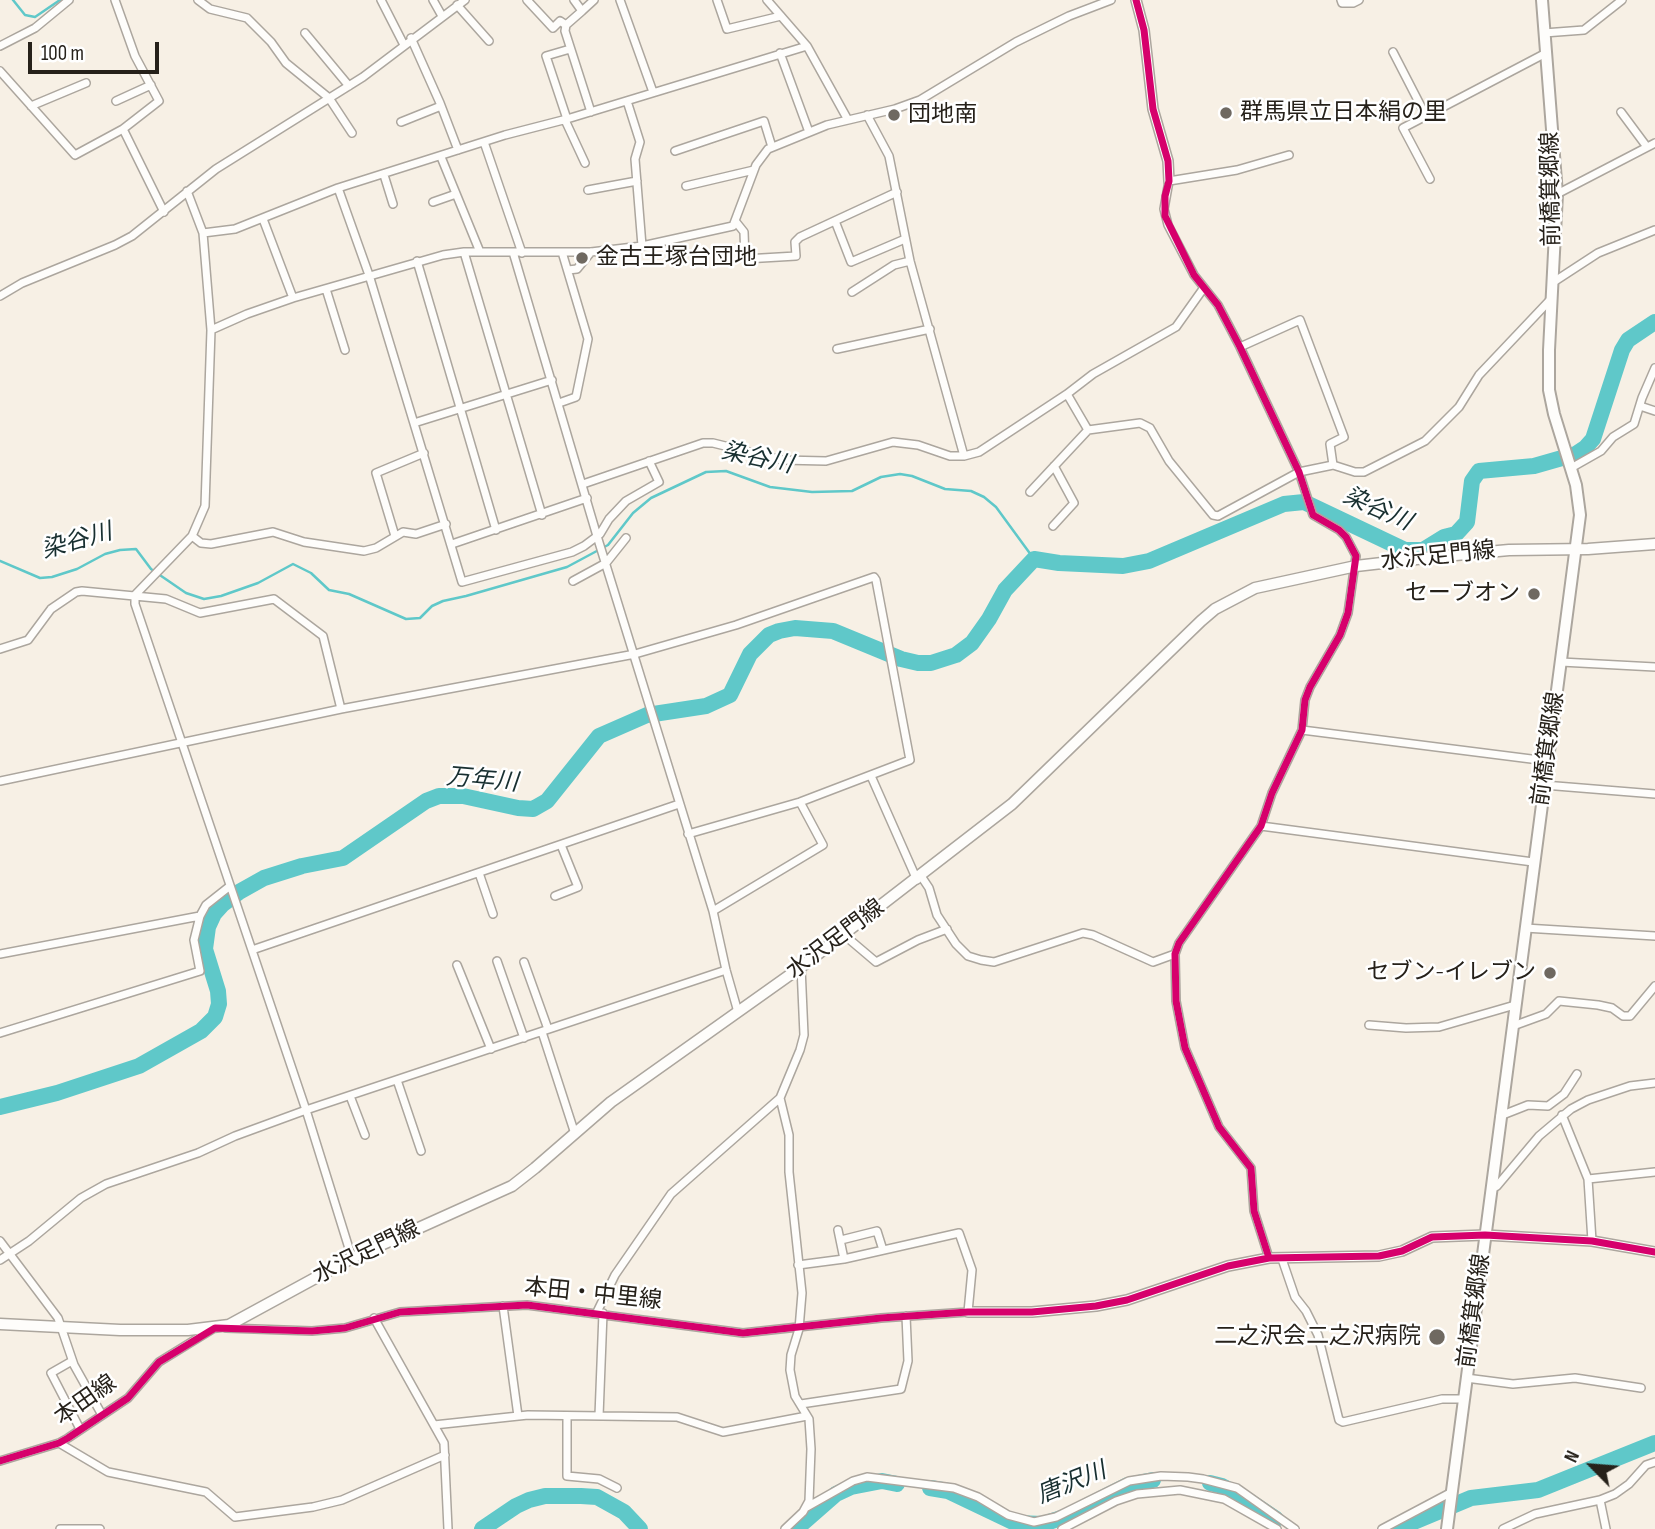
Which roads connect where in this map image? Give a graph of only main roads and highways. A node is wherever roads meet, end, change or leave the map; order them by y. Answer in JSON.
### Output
{"nodes":[{"id":1,"x":1542,"y":0,"type":"edge"},
{"id":2,"x":1655,"y":544,"type":"edge"},
{"id":3,"x":1575,"y":549,"type":"junction"},
{"id":4,"x":0,"y":1324,"type":"edge"},
{"id":5,"x":1447,"y":1523,"type":"edge"}],
"edges":[{"from":1,"to":3,"type":"main road","name":"前橋箕郷線"},
{"from":2,"to":3,"type":"main road","name":"水沢足門線"},
{"from":3,"to":4,"type":"main road","name":"水沢足門線"},
{"from":3,"to":5,"type":"main road","name":"前橋箕郷線"}]}
